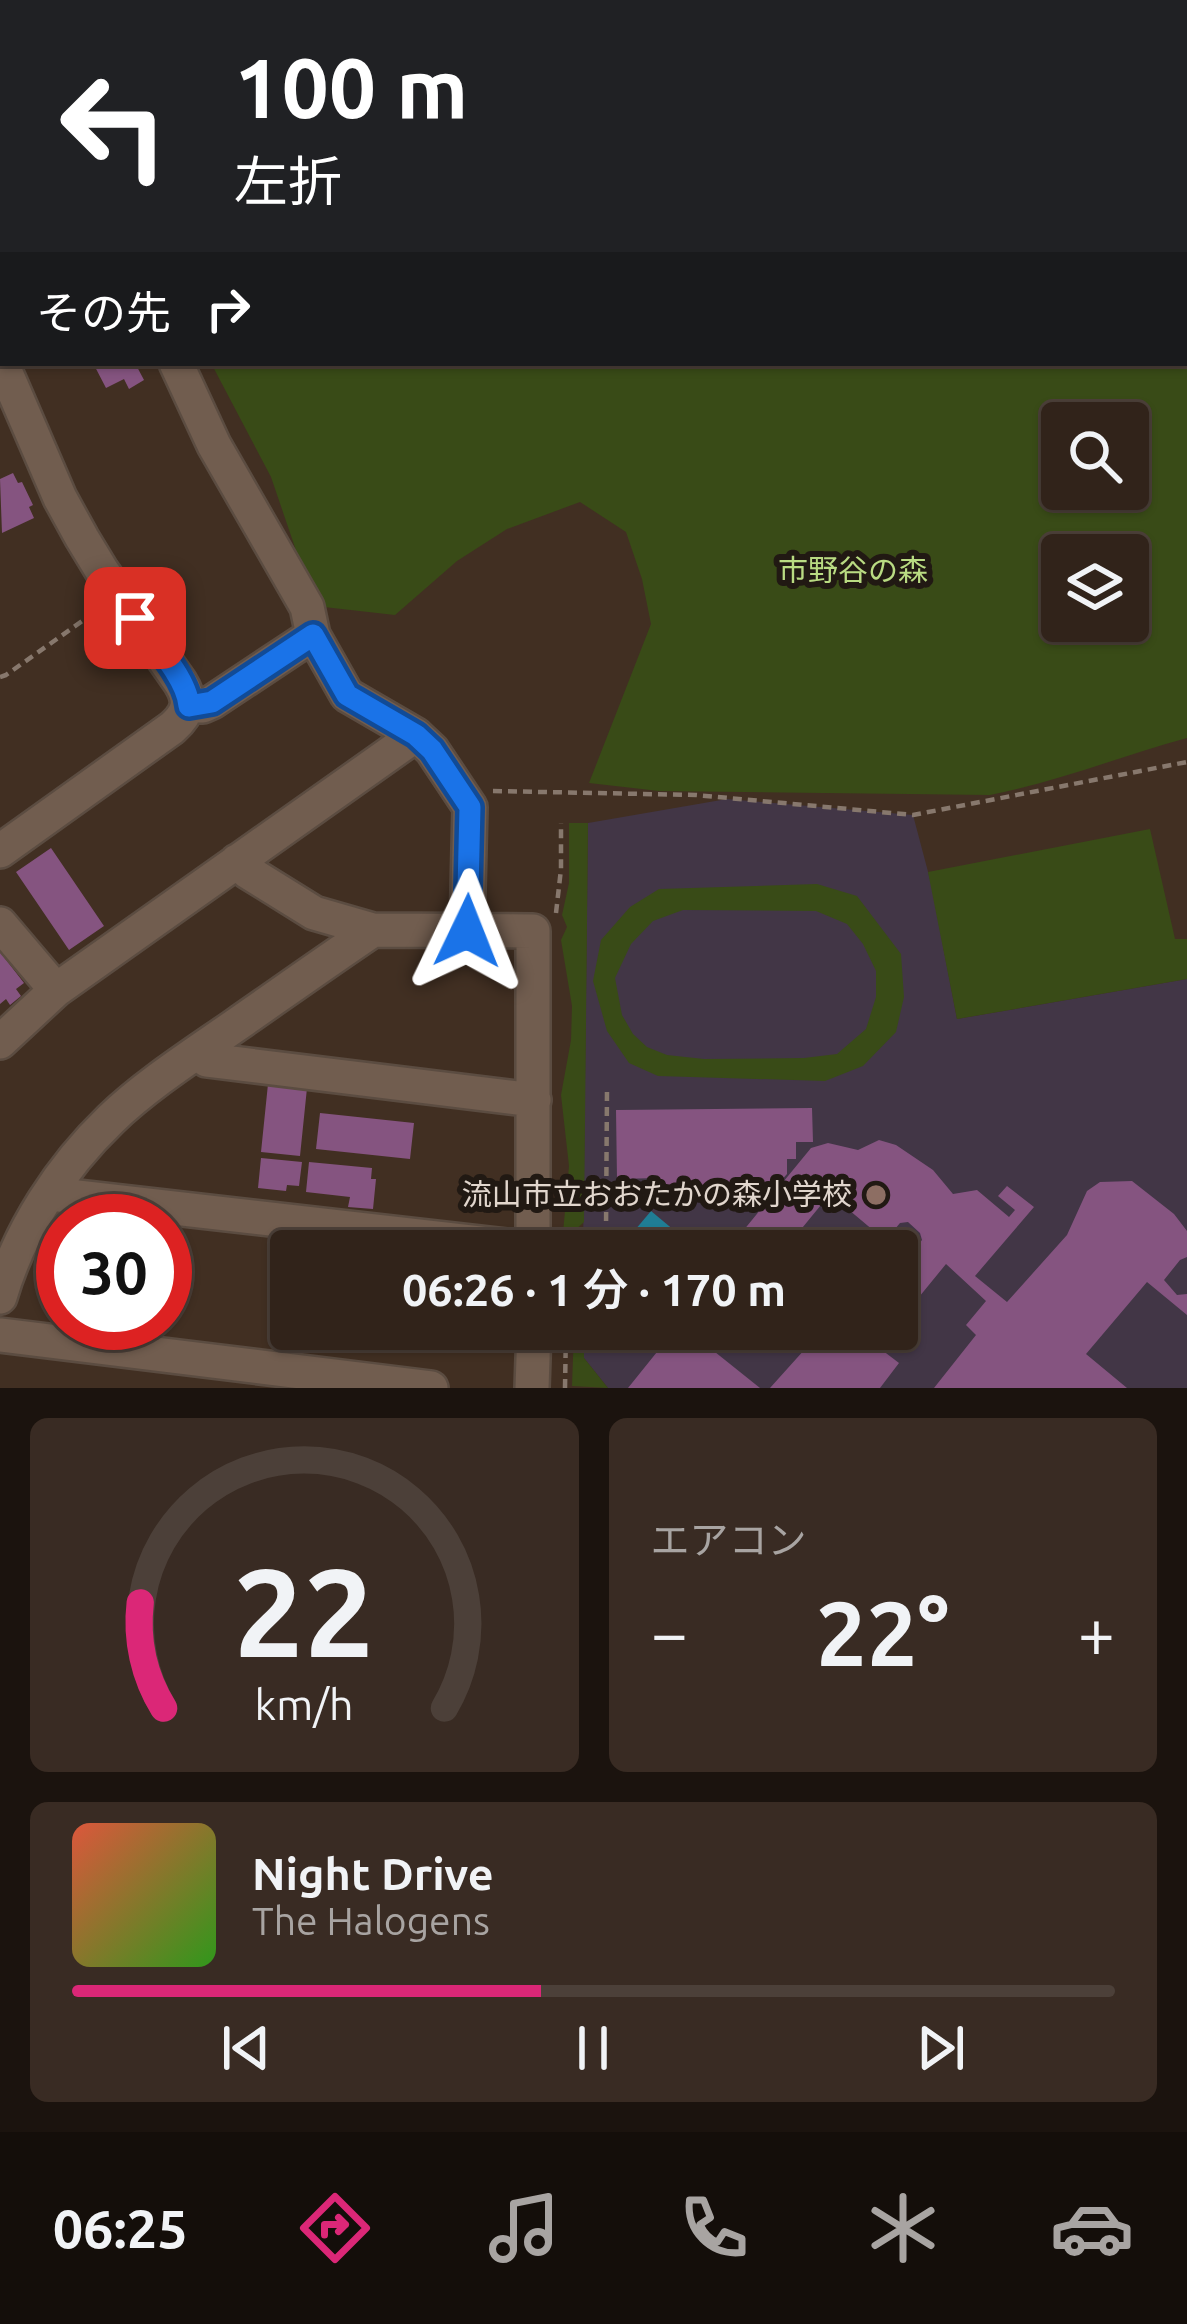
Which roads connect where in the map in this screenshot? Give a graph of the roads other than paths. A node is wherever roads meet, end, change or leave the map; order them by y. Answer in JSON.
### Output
{"nodes":[{"id":1,"x":3,"y":366,"type":"edge"},
{"id":2,"x":177,"y":366,"type":"edge"},
{"id":3,"x":313,"y":635,"type":"junction"},
{"id":4,"x":189,"y":706,"type":"junction"},
{"id":5,"x":416,"y":735,"type":"junction"},
{"id":6,"x":0,"y":850,"type":"edge"},
{"id":7,"x":237,"y":861,"type":"junction"},
{"id":8,"x":0,"y":924,"type":"edge"},
{"id":9,"x":373,"y":930,"type":"junction"},
{"id":10,"x":467,"y":931,"type":"junction"},
{"id":11,"x":56,"y":990,"type":"junction"},
{"id":12,"x":0,"y":1042,"type":"edge"},
{"id":13,"x":200,"y":1051,"type":"junction"},
{"id":14,"x":534,"y":1100,"type":"junction"},
{"id":15,"x":51,"y":1193,"type":"junction"},
{"id":16,"x":369,"y":1230,"type":"edge"},
{"id":17,"x":540,"y":1230,"type":"edge"},
{"id":18,"x":0,"y":1297,"type":"edge"},
{"id":19,"x":0,"y":1335,"type":"edge"},
{"id":20,"x":533,"y":1350,"type":"edge"},
{"id":21,"x":250,"y":1376,"type":"edge"},
{"id":22,"x":431,"y":1388,"type":"edge"},
{"id":23,"x":532,"y":1388,"type":"edge"}],
"edges":[{"from":1,"to":4,"type":"street"},
{"from":2,"to":3,"type":"street"},
{"from":3,"to":4,"type":"street"},
{"from":3,"to":5,"type":"street"},
{"from":4,"to":6,"type":"street"},
{"from":5,"to":7,"type":"street"},
{"from":5,"to":10,"type":"street"},
{"from":7,"to":9,"type":"street"},
{"from":7,"to":11,"type":"street"},
{"from":8,"to":11,"type":"street"},
{"from":9,"to":10,"type":"street"},
{"from":9,"to":13,"type":"street"},
{"from":10,"to":14,"type":"street"},
{"from":11,"to":12,"type":"street"},
{"from":13,"to":14,"type":"street"},
{"from":13,"to":15,"type":"street"},
{"from":14,"to":17,"type":"street"},
{"from":15,"to":16,"type":"street"},
{"from":15,"to":18,"type":"street"},
{"from":19,"to":21,"type":"street"},
{"from":20,"to":23,"type":"street"},
{"from":21,"to":22,"type":"street"}]}
